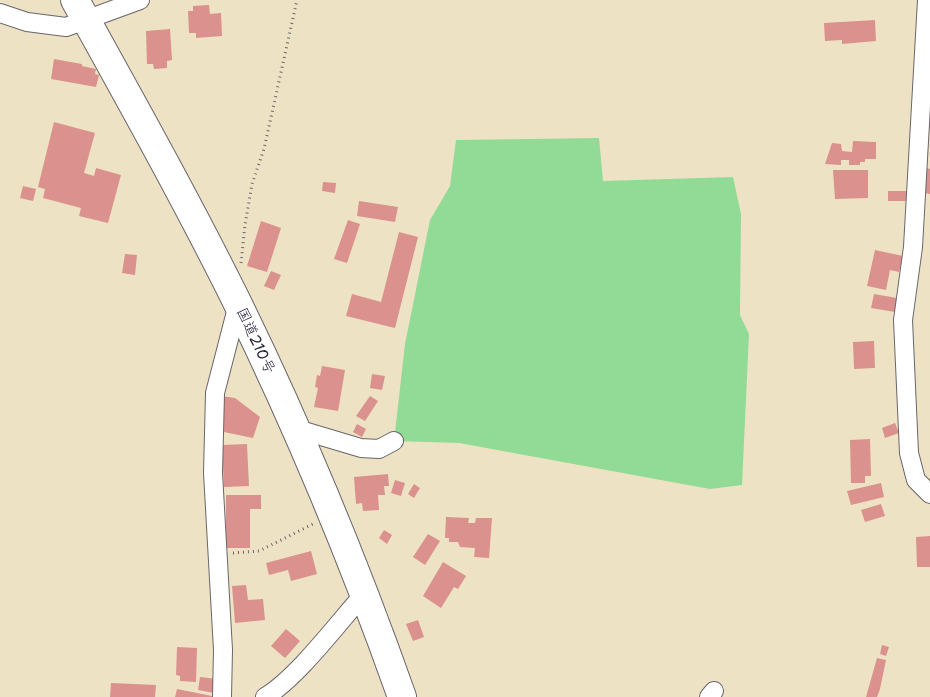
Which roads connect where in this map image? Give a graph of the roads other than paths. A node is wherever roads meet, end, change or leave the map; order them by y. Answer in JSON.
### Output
{"nodes":[{"id":1,"x":140,"y":0,"type":"edge"},
{"id":2,"x":927,"y":0,"type":"edge"},
{"id":3,"x":81,"y":10,"type":"edge"},
{"id":4,"x":0,"y":13,"type":"edge"},
{"id":5,"x":238,"y":304,"type":"junction"},
{"id":6,"x":294,"y":428,"type":"junction"},
{"id":7,"x":394,"y":441,"type":"dead end"},
{"id":8,"x":930,"y":494,"type":"edge"},
{"id":9,"x":364,"y":594,"type":"junction"},
{"id":10,"x":222,"y":697,"type":"edge"},
{"id":11,"x":265,"y":697,"type":"edge"},
{"id":12,"x":402,"y":697,"type":"edge"}],
"edges":[{"from":1,"to":3,"type":"street"},
{"from":2,"to":8,"type":"street"},
{"from":3,"to":4,"type":"street"},
{"from":3,"to":5,"type":"highway","name":"国道210号"},
{"from":5,"to":6,"type":"highway","name":"国道210号"},
{"from":5,"to":10,"type":"street"},
{"from":6,"to":7,"type":"street"},
{"from":6,"to":9,"type":"highway","name":"国道210号"},
{"from":9,"to":11,"type":"street"},
{"from":9,"to":12,"type":"highway","name":"国道210号"}]}
